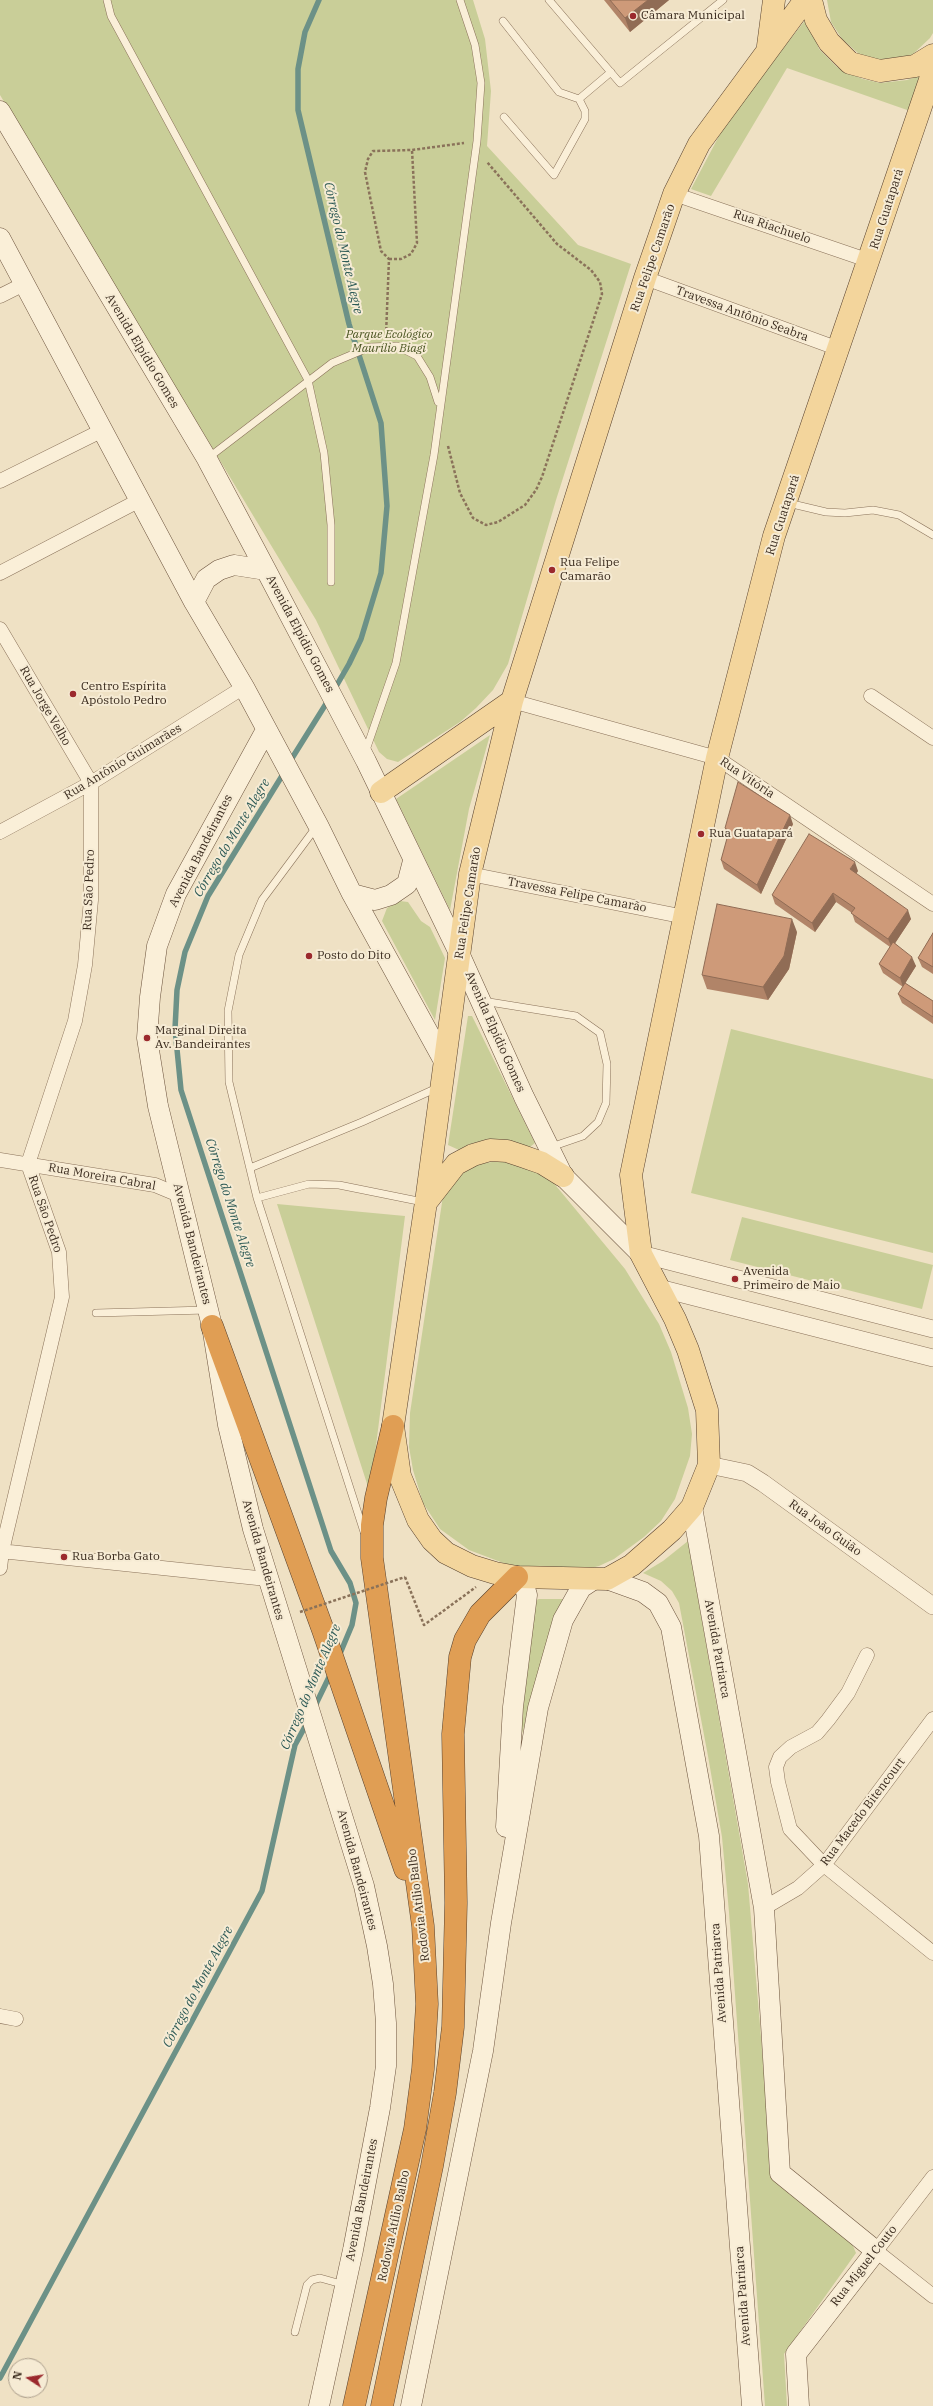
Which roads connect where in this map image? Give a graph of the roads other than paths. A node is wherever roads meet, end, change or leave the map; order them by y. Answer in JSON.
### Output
{"nodes":[{"id":1,"x":107,"y":0,"type":"edge"},
{"id":2,"x":460,"y":0,"type":"edge"},
{"id":3,"x":549,"y":0,"type":"edge"},
{"id":4,"x":723,"y":0,"type":"edge"},
{"id":5,"x":774,"y":0,"type":"edge"},
{"id":6,"x":805,"y":0,"type":"edge"},
{"id":7,"x":812,"y":0,"type":"edge"},
{"id":8,"x":503,"y":21,"type":"dead end"},
{"id":9,"x":768,"y":49,"type":"junction"},
{"id":10,"x":933,"y":55,"type":"edge"},
{"id":11,"x":933,"y":71,"type":"edge"},
{"id":12,"x":611,"y":72,"type":"junction"},
{"id":13,"x":579,"y":99,"type":"junction"},
{"id":14,"x":0,"y":110,"type":"edge"},
{"id":15,"x":504,"y":117,"type":"dead end"},
{"id":16,"x":674,"y":194,"type":"junction"},
{"id":17,"x":0,"y":238,"type":"edge"},
{"id":18,"x":870,"y":261,"type":"junction"},
{"id":19,"x":645,"y":278,"type":"junction"},
{"id":20,"x":26,"y":284,"type":"junction"},
{"id":21,"x":0,"y":296,"type":"edge"},
{"id":22,"x":839,"y":349,"type":"junction"},
{"id":23,"x":308,"y":380,"type":"junction"},
{"id":24,"x":439,"y":406,"type":"junction"},
{"id":25,"x":103,"y":430,"type":"junction"},
{"id":26,"x":207,"y":460,"type":"junction"},
{"id":27,"x":0,"y":481,"type":"edge"},
{"id":28,"x":140,"y":500,"type":"junction"},
{"id":29,"x":786,"y":503,"type":"junction"},
{"id":30,"x":933,"y":535,"type":"edge"},
{"id":31,"x":266,"y":570,"type":"junction"},
{"id":32,"x":0,"y":573,"type":"edge"},
{"id":33,"x":331,"y":582,"type":"dead end"},
{"id":34,"x":194,"y":602,"type":"junction"},
{"id":35,"x":0,"y":629,"type":"edge"},
{"id":36,"x":244,"y":687,"type":"junction"},
{"id":37,"x":871,"y":696,"type":"dead end"},
{"id":38,"x":512,"y":701,"type":"junction"},
{"id":39,"x":266,"y":730,"type":"junction"},
{"id":40,"x":933,"y":738,"type":"edge"},
{"id":41,"x":364,"y":756,"type":"junction"},
{"id":42,"x":717,"y":758,"type":"junction"},
{"id":43,"x":91,"y":784,"type":"junction"},
{"id":44,"x":381,"y":792,"type":"junction"},
{"id":45,"x":318,"y":825,"type":"junction"},
{"id":46,"x":0,"y":832,"type":"edge"},
{"id":47,"x":413,"y":861,"type":"junction"},
{"id":48,"x":470,"y":874,"type":"junction"},
{"id":49,"x":352,"y":894,"type":"junction"},
{"id":50,"x":930,"y":898,"type":"edge"},
{"id":51,"x":685,"y":917,"type":"junction"},
{"id":52,"x":460,"y":953,"type":"junction"},
{"id":53,"x":481,"y":1001,"type":"junction"},
{"id":54,"x":445,"y":1063,"type":"junction"},
{"id":55,"x":442,"y":1085,"type":"junction"},
{"id":56,"x":549,"y":1148,"type":"junction"},
{"id":57,"x":0,"y":1160,"type":"edge"},
{"id":58,"x":28,"y":1164,"type":"junction"},
{"id":59,"x":250,"y":1168,"type":"junction"},
{"id":60,"x":563,"y":1176,"type":"junction"},
{"id":61,"x":179,"y":1195,"type":"junction"},
{"id":62,"x":257,"y":1198,"type":"junction"},
{"id":63,"x":426,"y":1202,"type":"junction"},
{"id":64,"x":641,"y":1254,"type":"junction"},
{"id":65,"x":659,"y":1288,"type":"junction"},
{"id":66,"x":96,"y":1313,"type":"dead end"},
{"id":67,"x":210,"y":1318,"type":"junction"},
{"id":68,"x":933,"y":1329,"type":"edge"},
{"id":69,"x":933,"y":1358,"type":"edge"},
{"id":70,"x":392,"y":1426,"type":"junction"},
{"id":71,"x":709,"y":1465,"type":"junction"},
{"id":72,"x":692,"y":1507,"type":"junction"},
{"id":73,"x":1,"y":1551,"type":"edge"},
{"id":74,"x":372,"y":1558,"type":"junction"},
{"id":75,"x":0,"y":1568,"type":"edge"},
{"id":76,"x":517,"y":1577,"type":"junction"},
{"id":77,"x":267,"y":1579,"type":"junction"},
{"id":78,"x":600,"y":1580,"type":"junction"},
{"id":79,"x":933,"y":1606,"type":"edge"},
{"id":80,"x":867,"y":1655,"type":"dead end"},
{"id":81,"x":933,"y":1719,"type":"edge"},
{"id":82,"x":824,"y":1865,"type":"junction"},
{"id":83,"x":764,"y":1908,"type":"junction"},
{"id":84,"x":501,"y":1923,"type":"junction"},
{"id":85,"x":424,"y":1926,"type":"junction"},
{"id":86,"x":933,"y":1953,"type":"edge"},
{"id":87,"x":0,"y":2016,"type":"edge"},
{"id":88,"x":16,"y":2018,"type":"dead end"},
{"id":89,"x":933,"y":2177,"type":"edge"},
{"id":90,"x":876,"y":2251,"type":"junction"},
{"id":91,"x":346,"y":2285,"type":"junction"},
{"id":92,"x":933,"y":2296,"type":"edge"},
{"id":93,"x":294,"y":2332,"type":"dead end"},
{"id":94,"x":319,"y":2406,"type":"edge"},
{"id":95,"x":354,"y":2406,"type":"edge"},
{"id":96,"x":382,"y":2406,"type":"edge"},
{"id":97,"x":411,"y":2406,"type":"edge"},
{"id":98,"x":752,"y":2406,"type":"edge"},
{"id":99,"x":799,"y":2406,"type":"edge"}],
"edges":[{"from":1,"to":23,"type":"lane"},
{"from":2,"to":24,"type":"lane"},
{"from":3,"to":12,"type":"lane"},
{"from":4,"to":12,"type":"lane"},
{"from":5,"to":9,"type":"main road"},
{"from":6,"to":9,"type":"main road","name":"Rua Felipe Camarão"},
{"from":7,"to":10,"type":"main road"},
{"from":8,"to":13,"type":"lane"},
{"from":9,"to":16,"type":"main road","name":"Rua Felipe Camarão"},
{"from":11,"to":18,"type":"main road","name":"Rua Guatapará"},
{"from":12,"to":13,"type":"lane"},
{"from":13,"to":15,"type":"lane"},
{"from":14,"to":26,"type":"main road","name":"Avenida Elpídio Gomes"},
{"from":16,"to":18,"type":"street","name":"Rua Riachuelo"},
{"from":16,"to":19,"type":"main road","name":"Rua Felipe Camarão"},
{"from":17,"to":20,"type":"main road"},
{"from":18,"to":22,"type":"main road","name":"Rua Guatapará"},
{"from":19,"to":22,"type":"street","name":"Travessa Antônio Seabra"},
{"from":19,"to":38,"type":"main road","name":"Rua Felipe Camarão"},
{"from":20,"to":21,"type":"street"},
{"from":20,"to":25,"type":"main road"},
{"from":22,"to":29,"type":"main road","name":"Rua Guatapará"},
{"from":23,"to":24,"type":"lane"},
{"from":23,"to":26,"type":"lane"},
{"from":23,"to":33,"type":"lane"},
{"from":24,"to":41,"type":"lane"},
{"from":25,"to":27,"type":"street"},
{"from":25,"to":28,"type":"main road"},
{"from":26,"to":31,"type":"main road","name":"Avenida Elpídio Gomes"},
{"from":28,"to":32,"type":"street"},
{"from":28,"to":34,"type":"main road"},
{"from":29,"to":30,"type":"lane"},
{"from":29,"to":42,"type":"main road","name":"Rua Guatapará"},
{"from":31,"to":34,"type":"main road"},
{"from":31,"to":41,"type":"main road","name":"Avenida Elpídio Gomes"},
{"from":34,"to":36,"type":"main road"},
{"from":35,"to":43,"type":"street","name":"Rua Jorge Velho"},
{"from":36,"to":39,"type":"main road"},
{"from":36,"to":43,"type":"street","name":"Rua Antônio Guimarães"},
{"from":37,"to":40,"type":"street"},
{"from":38,"to":42,"type":"street","name":"Rua Vitória"},
{"from":38,"to":44,"type":"main road"},
{"from":38,"to":48,"type":"main road","name":"Rua Felipe Camarão"},
{"from":39,"to":45,"type":"main road"},
{"from":39,"to":61,"type":"main road","name":"Avenida Bandeirantes"},
{"from":41,"to":44,"type":"main road","name":"Avenida Elpídio Gomes"},
{"from":42,"to":50,"type":"street","name":"Rua Vitória"},
{"from":42,"to":51,"type":"main road","name":"Rua Guatapará"},
{"from":43,"to":46,"type":"street","name":"Rua Antônio Guimarães"},
{"from":43,"to":58,"type":"street","name":"Rua São Pedro"},
{"from":44,"to":47,"type":"main road","name":"Avenida Elpídio Gomes"},
{"from":45,"to":49,"type":"main road"},
{"from":45,"to":59,"type":"lane"},
{"from":47,"to":49,"type":"main road"},
{"from":47,"to":52,"type":"main road","name":"Avenida Elpídio Gomes"},
{"from":48,"to":51,"type":"street","name":"Travessa Felipe Camarão"},
{"from":48,"to":52,"type":"main road","name":"Rua Felipe Camarão"},
{"from":49,"to":54,"type":"main road"},
{"from":51,"to":64,"type":"main road","name":"Rua Guatapará"},
{"from":52,"to":53,"type":"main road","name":"Avenida Elpídio Gomes"},
{"from":52,"to":54,"type":"main road","name":"Rua Felipe Camarão"},
{"from":53,"to":56,"type":"main road","name":"Avenida Elpídio Gomes"},
{"from":53,"to":56,"type":"lane"},
{"from":54,"to":55,"type":"main road","name":"Rua Felipe Camarão"},
{"from":55,"to":59,"type":"lane"},
{"from":55,"to":63,"type":"main road","name":"Rua Felipe Camarão"},
{"from":56,"to":60,"type":"main road","name":"Avenida Elpídio Gomes"},
{"from":57,"to":58,"type":"street","name":"Rua Moreira Cabral"},
{"from":58,"to":61,"type":"street","name":"Rua Moreira Cabral"},
{"from":58,"to":73,"type":"street","name":"Rua São Pedro"},
{"from":59,"to":62,"type":"lane"},
{"from":60,"to":63,"type":"main road"},
{"from":60,"to":64,"type":"main road"},
{"from":61,"to":67,"type":"main road","name":"Avenida Bandeirantes"},
{"from":62,"to":63,"type":"lane"},
{"from":62,"to":74,"type":"lane"},
{"from":63,"to":70,"type":"main road"},
{"from":64,"to":65,"type":"main road"},
{"from":64,"to":68,"type":"street"},
{"from":65,"to":69,"type":"street"},
{"from":65,"to":71,"type":"main road"},
{"from":66,"to":67,"type":"lane"},
{"from":67,"to":77,"type":"main road","name":"Avenida Bandeirantes"},
{"from":67,"to":85,"type":"highway"},
{"from":70,"to":74,"type":"highway","name":"Rodovia Atílio Balbo"},
{"from":70,"to":76,"type":"main road"},
{"from":71,"to":72,"type":"main road"},
{"from":71,"to":79,"type":"street","name":"Rua João Guião"},
{"from":72,"to":78,"type":"main road"},
{"from":72,"to":83,"type":"main road","name":"Avenida Patriarca"},
{"from":73,"to":75,"type":"street","name":"Rua São Pedro"},
{"from":73,"to":77,"type":"street"},
{"from":74,"to":85,"type":"highway","name":"Rodovia Atílio Balbo"},
{"from":76,"to":78,"type":"main road"},
{"from":76,"to":84,"type":"main road"},
{"from":76,"to":96,"type":"highway","name":"Rodovia Atílio Balbo"},
{"from":77,"to":91,"type":"main road","name":"Avenida Bandeirantes"},
{"from":78,"to":84,"type":"main road"},
{"from":78,"to":98,"type":"main road","name":"Avenida Patriarca"},
{"from":80,"to":82,"type":"street"},
{"from":81,"to":82,"type":"street","name":"Rua Macedo Bitencourt"},
{"from":82,"to":83,"type":"street","name":"Rua Macedo Bitencourt"},
{"from":82,"to":86,"type":"street"},
{"from":83,"to":90,"type":"main road","name":"Avenida Patriarca"},
{"from":84,"to":97,"type":"main road"},
{"from":85,"to":95,"type":"highway","name":"Rodovia Atílio Balbo"},
{"from":87,"to":88,"type":"street"},
{"from":89,"to":90,"type":"street","name":"Rua Miguel Couto"},
{"from":90,"to":92,"type":"street"},
{"from":90,"to":99,"type":"main road","name":"Rua Miguel Couto"},
{"from":91,"to":93,"type":"lane"},
{"from":91,"to":94,"type":"main road","name":"Avenida Bandeirantes"}]}
